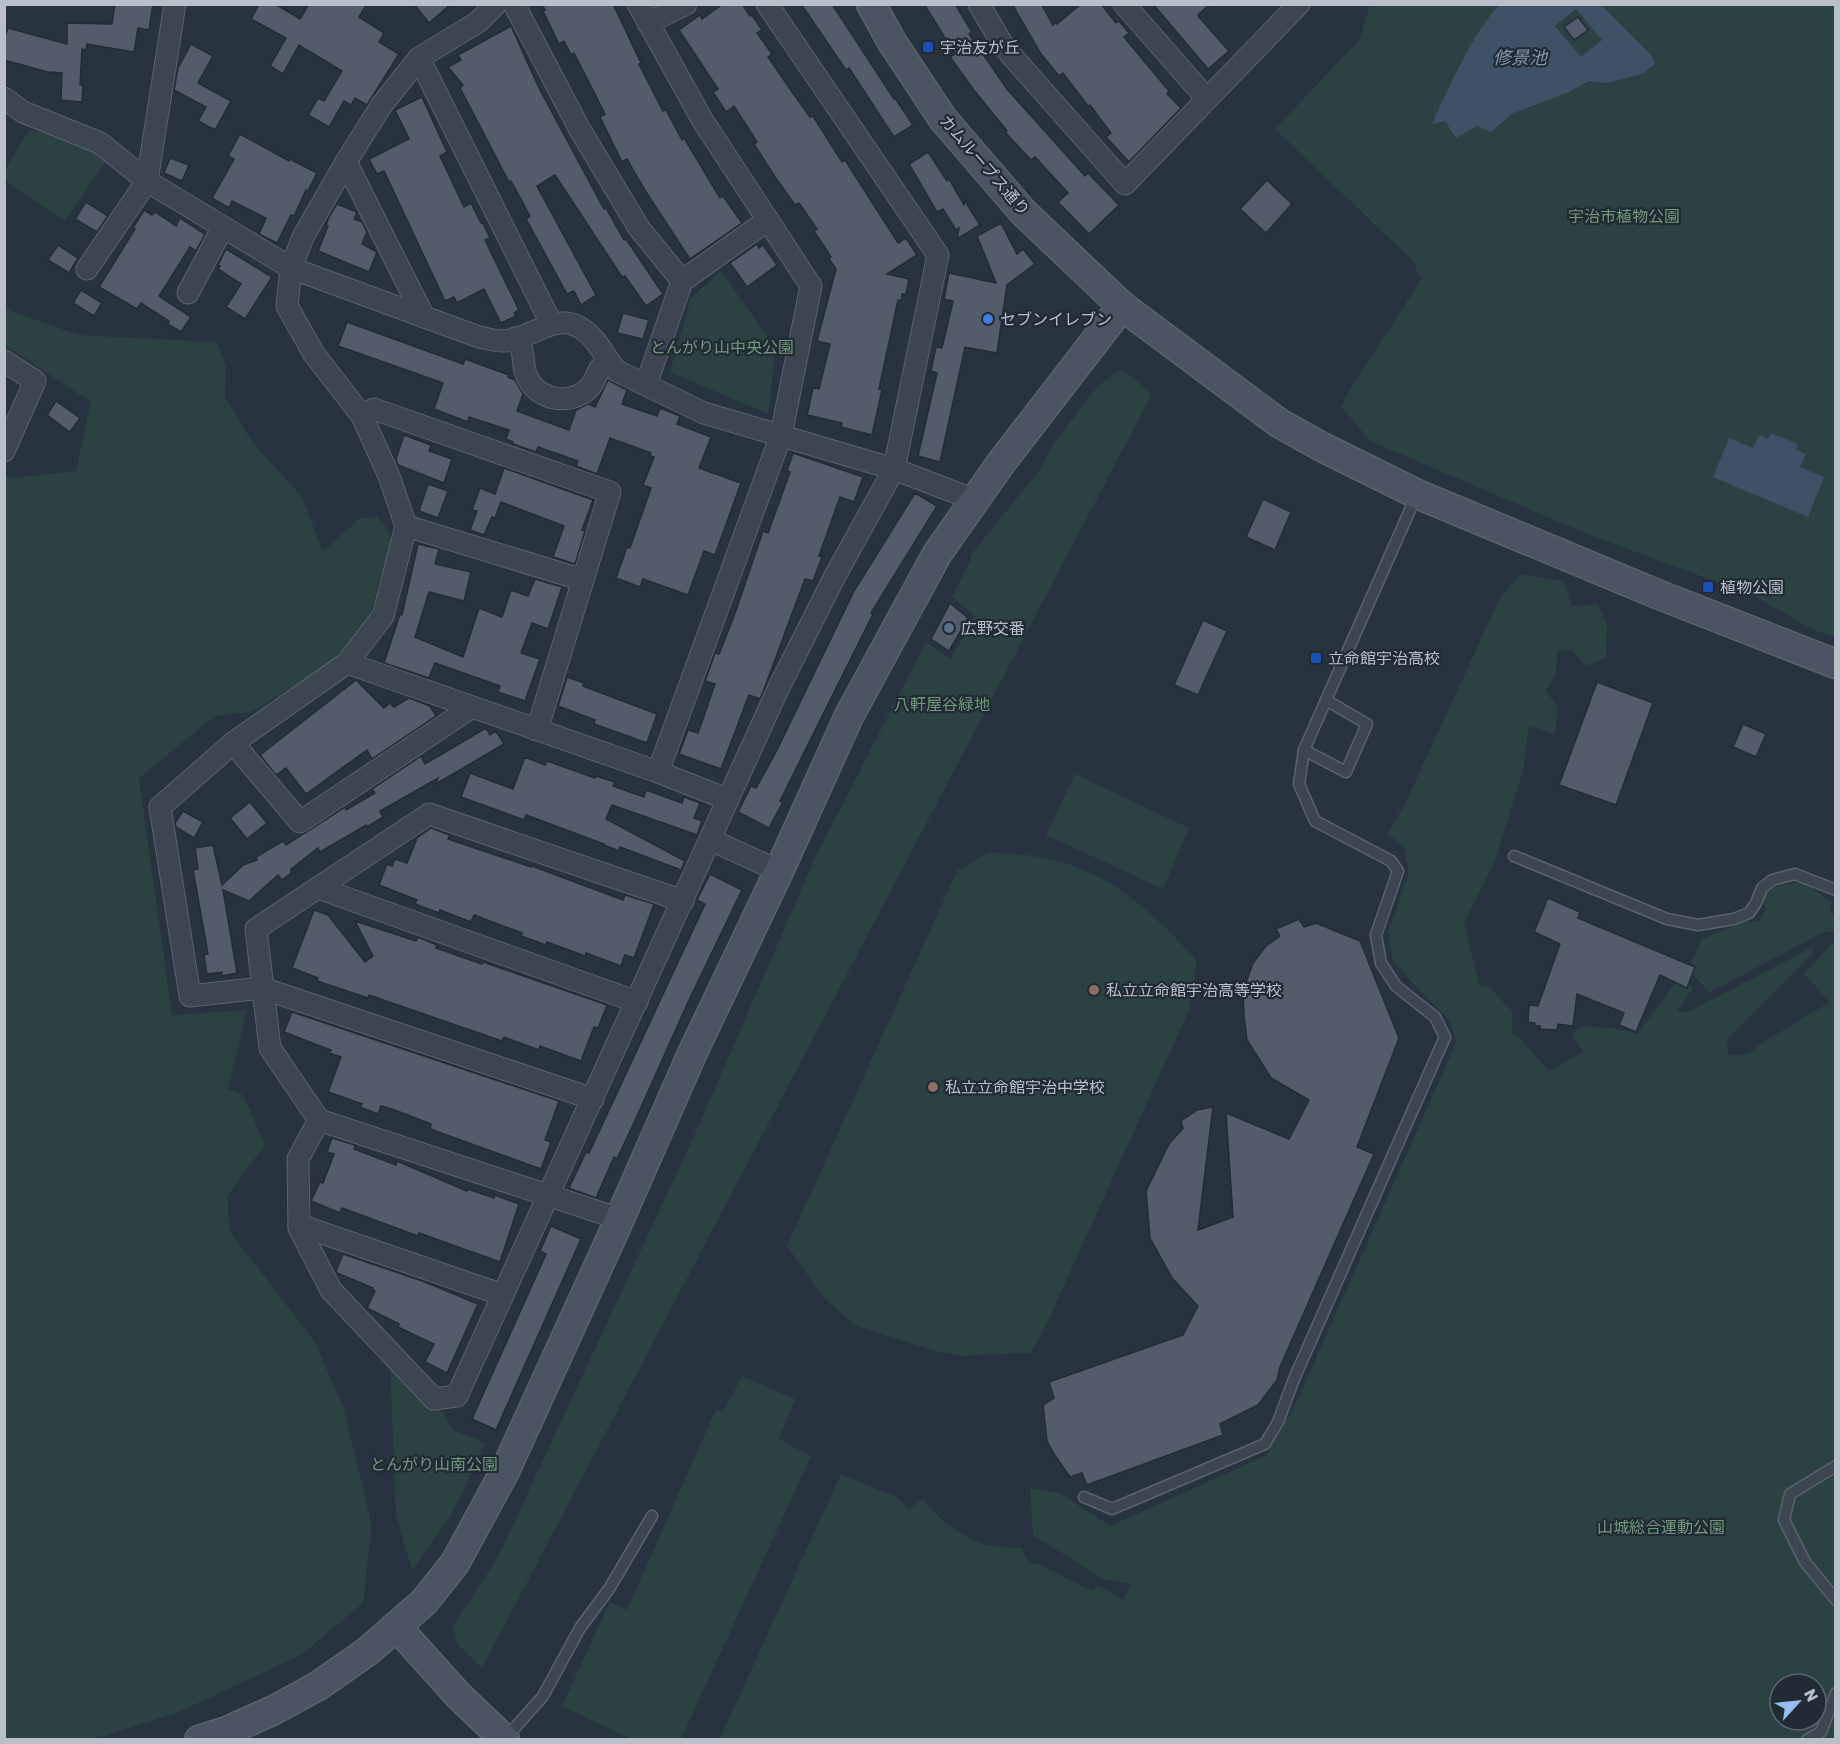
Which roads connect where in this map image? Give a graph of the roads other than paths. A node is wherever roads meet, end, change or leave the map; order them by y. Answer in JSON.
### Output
{"nodes":[{"id":1,"x":175,"y":4,"type":"edge"},
{"id":2,"x":496,"y":4,"type":"edge"},
{"id":3,"x":514,"y":4,"type":"edge"},
{"id":4,"x":686,"y":4,"type":"edge"},
{"id":5,"x":766,"y":4,"type":"edge"},
{"id":6,"x":871,"y":4,"type":"edge"},
{"id":7,"x":979,"y":4,"type":"edge"},
{"id":8,"x":1124,"y":4,"type":"edge"},
{"id":9,"x":1289,"y":8,"type":"edge"},
{"id":10,"x":643,"y":14,"type":"edge"},
{"id":11,"x":419,"y":58,"type":"junction"},
{"id":12,"x":4,"y":98,"type":"edge"},
{"id":13,"x":1207,"y":99,"type":"junction"},
{"id":14,"x":346,"y":162,"type":"junction"},
{"id":15,"x":147,"y":181,"type":"junction"},
{"id":16,"x":768,"y":220,"type":"junction"},
{"id":17,"x":223,"y":227,"type":"junction"},
{"id":18,"x":87,"y":268,"type":"dead end"},
{"id":19,"x":291,"y":268,"type":"junction"},
{"id":20,"x":682,"y":281,"type":"junction"},
{"id":21,"x":188,"y":293,"type":"dead end"},
{"id":22,"x":1122,"y":306,"type":"junction"},
{"id":23,"x":424,"y":317,"type":"junction"},
{"id":24,"x":551,"y":323,"type":"junction"},
{"id":25,"x":515,"y":338,"type":"junction"},
{"id":26,"x":4,"y":361,"type":"edge"},
{"id":27,"x":608,"y":362,"type":"junction"},
{"id":28,"x":646,"y":385,"type":"junction"},
{"id":29,"x":362,"y":416,"type":"junction"},
{"id":30,"x":781,"y":435,"type":"junction"},
{"id":31,"x":4,"y":451,"type":"edge"},
{"id":32,"x":894,"y":469,"type":"junction"},
{"id":33,"x":1417,"y":494,"type":"junction"},
{"id":34,"x":975,"y":500,"type":"junction"},
{"id":35,"x":406,"y":526,"type":"junction"},
{"id":36,"x":583,"y":580,"type":"junction"},
{"id":37,"x":347,"y":663,"type":"junction"},
{"id":38,"x":1836,"y":664,"type":"edge"},
{"id":39,"x":1326,"y":700,"type":"junction"},
{"id":40,"x":472,"y":707,"type":"junction"},
{"id":41,"x":537,"y":729,"type":"junction"},
{"id":42,"x":233,"y":742,"type":"junction"},
{"id":43,"x":1304,"y":750,"type":"junction"},
{"id":44,"x":658,"y":772,"type":"junction"},
{"id":45,"x":727,"y":799,"type":"junction"},
{"id":46,"x":711,"y":840,"type":"junction"},
{"id":47,"x":1514,"y":856,"type":"dead end"},
{"id":48,"x":779,"y":871,"type":"junction"},
{"id":49,"x":318,"y":888,"type":"junction"},
{"id":50,"x":1836,"y":890,"type":"edge"},
{"id":51,"x":683,"y":901,"type":"junction"},
{"id":52,"x":262,"y":988,"type":"junction"},
{"id":53,"x":637,"y":1002,"type":"junction"},
{"id":54,"x":593,"y":1099,"type":"junction"},
{"id":55,"x":319,"y":1120,"type":"junction"},
{"id":56,"x":548,"y":1196,"type":"junction"},
{"id":57,"x":620,"y":1219,"type":"junction"},
{"id":58,"x":299,"y":1225,"type":"junction"},
{"id":59,"x":502,"y":1295,"type":"junction"},
{"id":60,"x":1836,"y":1466,"type":"edge"},
{"id":61,"x":1084,"y":1497,"type":"dead end"},
{"id":62,"x":652,"y":1516,"type":"dead end"},
{"id":63,"x":1836,"y":1600,"type":"edge"},
{"id":64,"x":396,"y":1626,"type":"junction"},
{"id":65,"x":1836,"y":1693,"type":"edge"},
{"id":66,"x":505,"y":1739,"type":"edge"},
{"id":67,"x":199,"y":1740,"type":"edge"},
{"id":68,"x":1807,"y":1740,"type":"edge"}],
"edges":[{"from":1,"to":15,"type":"street"},
{"from":2,"to":11,"type":"street"},
{"from":3,"to":20,"type":"street"},
{"from":4,"to":10,"type":"street"},
{"from":5,"to":32,"type":"street"},
{"from":6,"to":22,"type":"street","name":"カムループス通り"},
{"from":7,"to":13,"type":"street"},
{"from":8,"to":13,"type":"street"},
{"from":9,"to":13,"type":"street"},
{"from":10,"to":16,"type":"street"},
{"from":11,"to":14,"type":"street"},
{"from":11,"to":24,"type":"street"},
{"from":12,"to":15,"type":"street"},
{"from":14,"to":19,"type":"street"},
{"from":14,"to":23,"type":"street"},
{"from":15,"to":17,"type":"street"},
{"from":15,"to":18,"type":"street"},
{"from":16,"to":20,"type":"street"},
{"from":16,"to":30,"type":"street"},
{"from":17,"to":19,"type":"street"},
{"from":17,"to":21,"type":"street"},
{"from":19,"to":23,"type":"street"},
{"from":19,"to":29,"type":"street"},
{"from":20,"to":28,"type":"street"},
{"from":22,"to":33,"type":"street","name":"カムループス通り"},
{"from":22,"to":34,"type":"street"},
{"from":23,"to":25,"type":"street"},
{"from":24,"to":25,"type":"street"},
{"from":24,"to":27,"type":"street"},
{"from":25,"to":27,"type":"street"},
{"from":26,"to":31,"type":"street"},
{"from":27,"to":28,"type":"street"},
{"from":28,"to":30,"type":"street"},
{"from":29,"to":35,"type":"street"},
{"from":29,"to":36,"type":"street"},
{"from":30,"to":32,"type":"street"},
{"from":30,"to":44,"type":"street"},
{"from":32,"to":34,"type":"street"},
{"from":32,"to":45,"type":"street"},
{"from":33,"to":38,"type":"street","name":"カムループス通り"},
{"from":33,"to":39,"type":"lane"},
{"from":34,"to":48,"type":"street"},
{"from":35,"to":36,"type":"street"},
{"from":35,"to":37,"type":"street"},
{"from":36,"to":41,"type":"street"},
{"from":37,"to":40,"type":"street"},
{"from":37,"to":42,"type":"street"},
{"from":39,"to":43,"type":"lane"},
{"from":39,"to":43,"type":"lane"},
{"from":40,"to":41,"type":"street"},
{"from":40,"to":42,"type":"street"},
{"from":41,"to":44,"type":"street"},
{"from":42,"to":52,"type":"street"},
{"from":43,"to":61,"type":"lane"},
{"from":44,"to":45,"type":"street"},
{"from":45,"to":46,"type":"street"},
{"from":46,"to":48,"type":"street"},
{"from":46,"to":51,"type":"street"},
{"from":47,"to":50,"type":"lane"},
{"from":48,"to":57,"type":"street"},
{"from":49,"to":51,"type":"street"},
{"from":49,"to":52,"type":"street"},
{"from":49,"to":53,"type":"street"},
{"from":51,"to":53,"type":"street"},
{"from":52,"to":54,"type":"street"},
{"from":52,"to":55,"type":"street"},
{"from":53,"to":54,"type":"street"},
{"from":54,"to":56,"type":"street"},
{"from":55,"to":56,"type":"street"},
{"from":55,"to":58,"type":"street"},
{"from":56,"to":57,"type":"street"},
{"from":56,"to":59,"type":"street"},
{"from":57,"to":64,"type":"street"},
{"from":58,"to":59,"type":"street"},
{"from":58,"to":59,"type":"street"},
{"from":60,"to":63,"type":"lane"},
{"from":62,"to":66,"type":"lane"},
{"from":64,"to":66,"type":"street"},
{"from":64,"to":67,"type":"street"},
{"from":65,"to":68,"type":"lane"}]}
